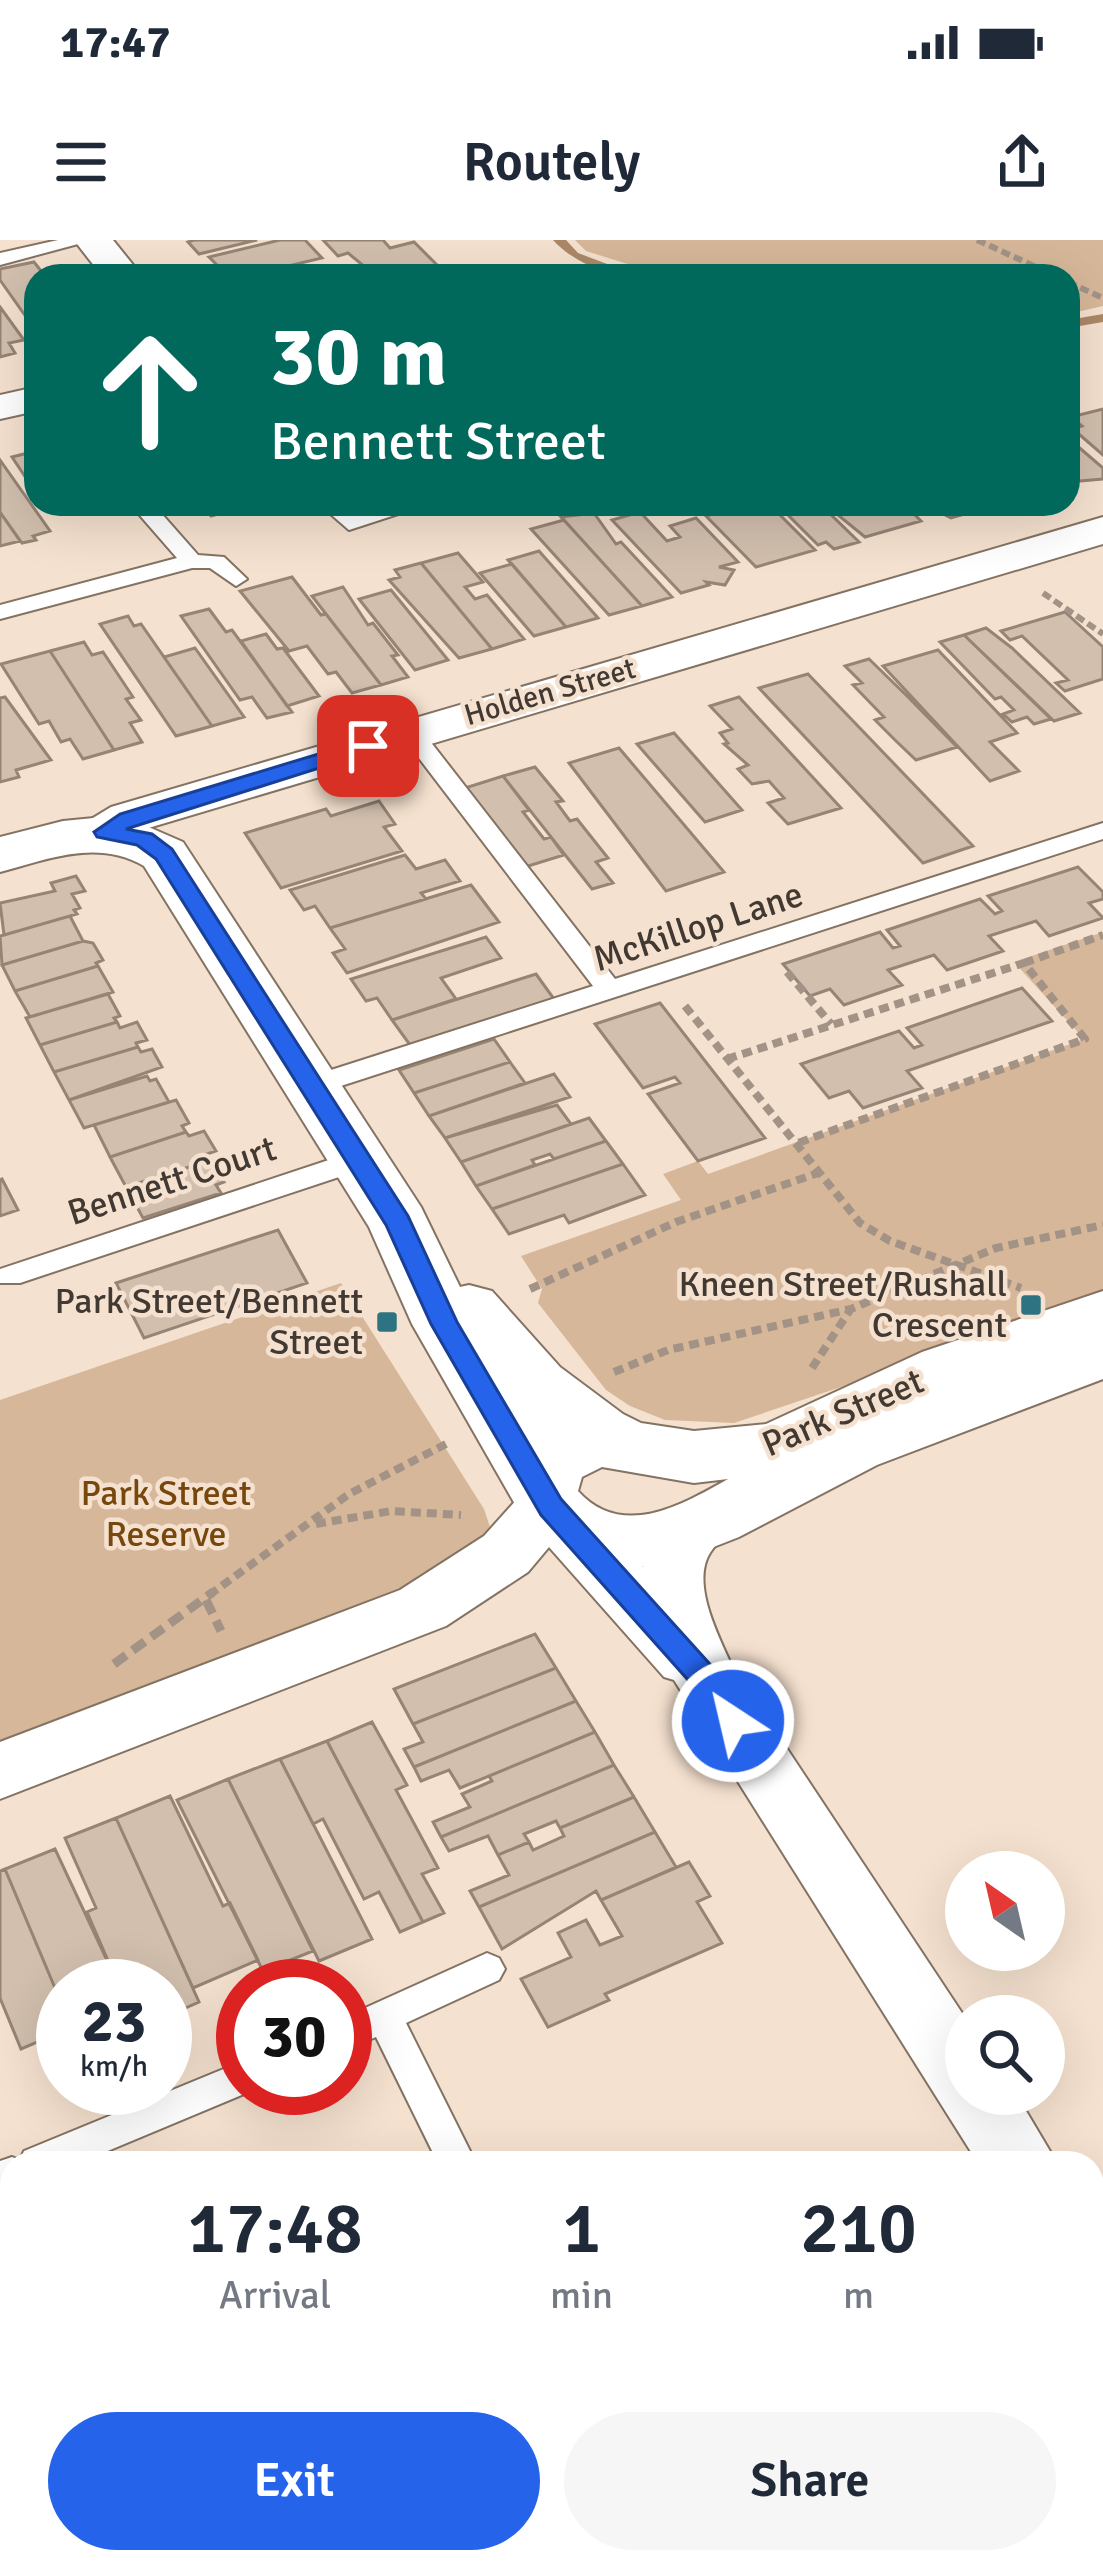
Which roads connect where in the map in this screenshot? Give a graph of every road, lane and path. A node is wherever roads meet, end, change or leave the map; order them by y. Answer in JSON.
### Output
{"nodes":[{"id":1,"x":82,"y":240,"type":"edge"},
{"id":2,"x":93,"y":240,"type":"edge"},
{"id":3,"x":977,"y":240,"type":"edge"},
{"id":4,"x":0,"y":259,"type":"edge"},
{"id":5,"x":112,"y":264,"type":"edge"},
{"id":6,"x":1029,"y":264,"type":"edge"},
{"id":7,"x":152,"y":516,"type":"edge"},
{"id":8,"x":342,"y":516,"type":"edge"},
{"id":9,"x":374,"y":516,"type":"edge"},
{"id":10,"x":1103,"y":530,"type":"edge"},
{"id":11,"x":192,"y":561,"type":"junction"},
{"id":12,"x":997,"y":562,"type":"junction"},
{"id":13,"x":236,"y":579,"type":"dead end"},
{"id":14,"x":0,"y":612,"type":"edge"},
{"id":15,"x":1103,"y":634,"type":"edge"},
{"id":16,"x":411,"y":732,"type":"junction"},
{"id":17,"x":1103,"y":831,"type":"edge"},
{"id":18,"x":105,"y":832,"type":"junction"},
{"id":19,"x":0,"y":856,"type":"edge"},
{"id":20,"x":1103,"y":935,"type":"edge"},
{"id":21,"x":763,"y":944,"type":"junction"},
{"id":22,"x":1024,"y":963,"type":"junction"},
{"id":23,"x":662,"y":976,"type":"junction"},
{"id":24,"x":612,"y":993,"type":"junction"},
{"id":25,"x":831,"y":1024,"type":"junction"},
{"id":26,"x":727,"y":1059,"type":"junction"},
{"id":27,"x":313,"y":1086,"type":"junction"},
{"id":28,"x":795,"y":1144,"type":"junction"},
{"id":29,"x":359,"y":1160,"type":"junction"},
{"id":30,"x":818,"y":1173,"type":"junction"},
{"id":31,"x":398,"y":1223,"type":"junction"},
{"id":32,"x":10,"y":1276,"type":"dead end"},
{"id":33,"x":522,"y":1292,"type":"dead end"},
{"id":34,"x":1085,"y":1335,"type":"edge"},
{"id":35,"x":622,"y":1442,"type":"junction"},
{"id":36,"x":552,"y":1507,"type":"junction"},
{"id":37,"x":473,"y":1517,"type":"dead end"},
{"id":38,"x":701,"y":1522,"type":"junction"},
{"id":39,"x":308,"y":1525,"type":"dead end"},
{"id":40,"x":706,"y":1681,"type":"junction"},
{"id":41,"x":0,"y":1772,"type":"edge"},
{"id":42,"x":487,"y":1969,"type":"dead end"},
{"id":43,"x":385,"y":2017,"type":"junction"},
{"id":44,"x":372,"y":2023,"type":"edge"},
{"id":45,"x":945,"y":2048,"type":"edge"},
{"id":46,"x":216,"y":2088,"type":"edge"},
{"id":47,"x":988,"y":2115,"type":"edge"},
{"id":48,"x":67,"y":2151,"type":"edge"},
{"id":49,"x":451,"y":2151,"type":"edge"},
{"id":50,"x":1011,"y":2151,"type":"edge"}],
"edges":[{"from":1,"to":4,"type":"lane"},
{"from":2,"to":5,"type":"street"},
{"from":3,"to":6,"type":"path"},
{"from":7,"to":11,"type":"lane"},
{"from":8,"to":9,"type":"lane"},
{"from":10,"to":12,"type":"street","name":"Holden Street"},
{"from":11,"to":13,"type":"lane"},
{"from":11,"to":14,"type":"lane"},
{"from":12,"to":15,"type":"path"},
{"from":12,"to":16,"type":"street","name":"Holden Street"},
{"from":16,"to":18,"type":"street","name":"Holden Street"},
{"from":16,"to":24,"type":"lane"},
{"from":17,"to":21,"type":"lane","name":"McKillop Lane"},
{"from":18,"to":19,"type":"street","name":"Holden Street"},
{"from":18,"to":27,"type":"street"},
{"from":20,"to":22,"type":"path"},
{"from":21,"to":23,"type":"lane","name":"McKillop Lane"},
{"from":21,"to":25,"type":"path"},
{"from":22,"to":25,"type":"path"},
{"from":22,"to":28,"type":"path"},
{"from":23,"to":24,"type":"lane","name":"McKillop Lane"},
{"from":23,"to":26,"type":"path"},
{"from":24,"to":27,"type":"lane","name":"McKillop Lane"},
{"from":25,"to":26,"type":"path"},
{"from":26,"to":28,"type":"path"},
{"from":27,"to":29,"type":"street"},
{"from":28,"to":30,"type":"path"},
{"from":29,"to":31,"type":"street"},
{"from":29,"to":32,"type":"lane","name":"Bennett Court"},
{"from":30,"to":33,"type":"path"},
{"from":30,"to":34,"type":"path"},
{"from":31,"to":35,"type":"street"},
{"from":31,"to":36,"type":"street"},
{"from":34,"to":35,"type":"street","name":"Park Street"},
{"from":34,"to":38,"type":"street","name":"Park Street"},
{"from":35,"to":36,"type":"street","name":"Park Street"},
{"from":36,"to":38,"type":"street","name":"Park Street"},
{"from":36,"to":40,"type":"street"},
{"from":36,"to":41,"type":"street","name":"Park Street"},
{"from":37,"to":39,"type":"path"},
{"from":38,"to":40,"type":"street"},
{"from":40,"to":45,"type":"street"},
{"from":42,"to":43,"type":"lane"},
{"from":43,"to":44,"type":"lane"},
{"from":43,"to":49,"type":"lane"},
{"from":46,"to":48,"type":"lane"},
{"from":47,"to":50,"type":"street"}]}
